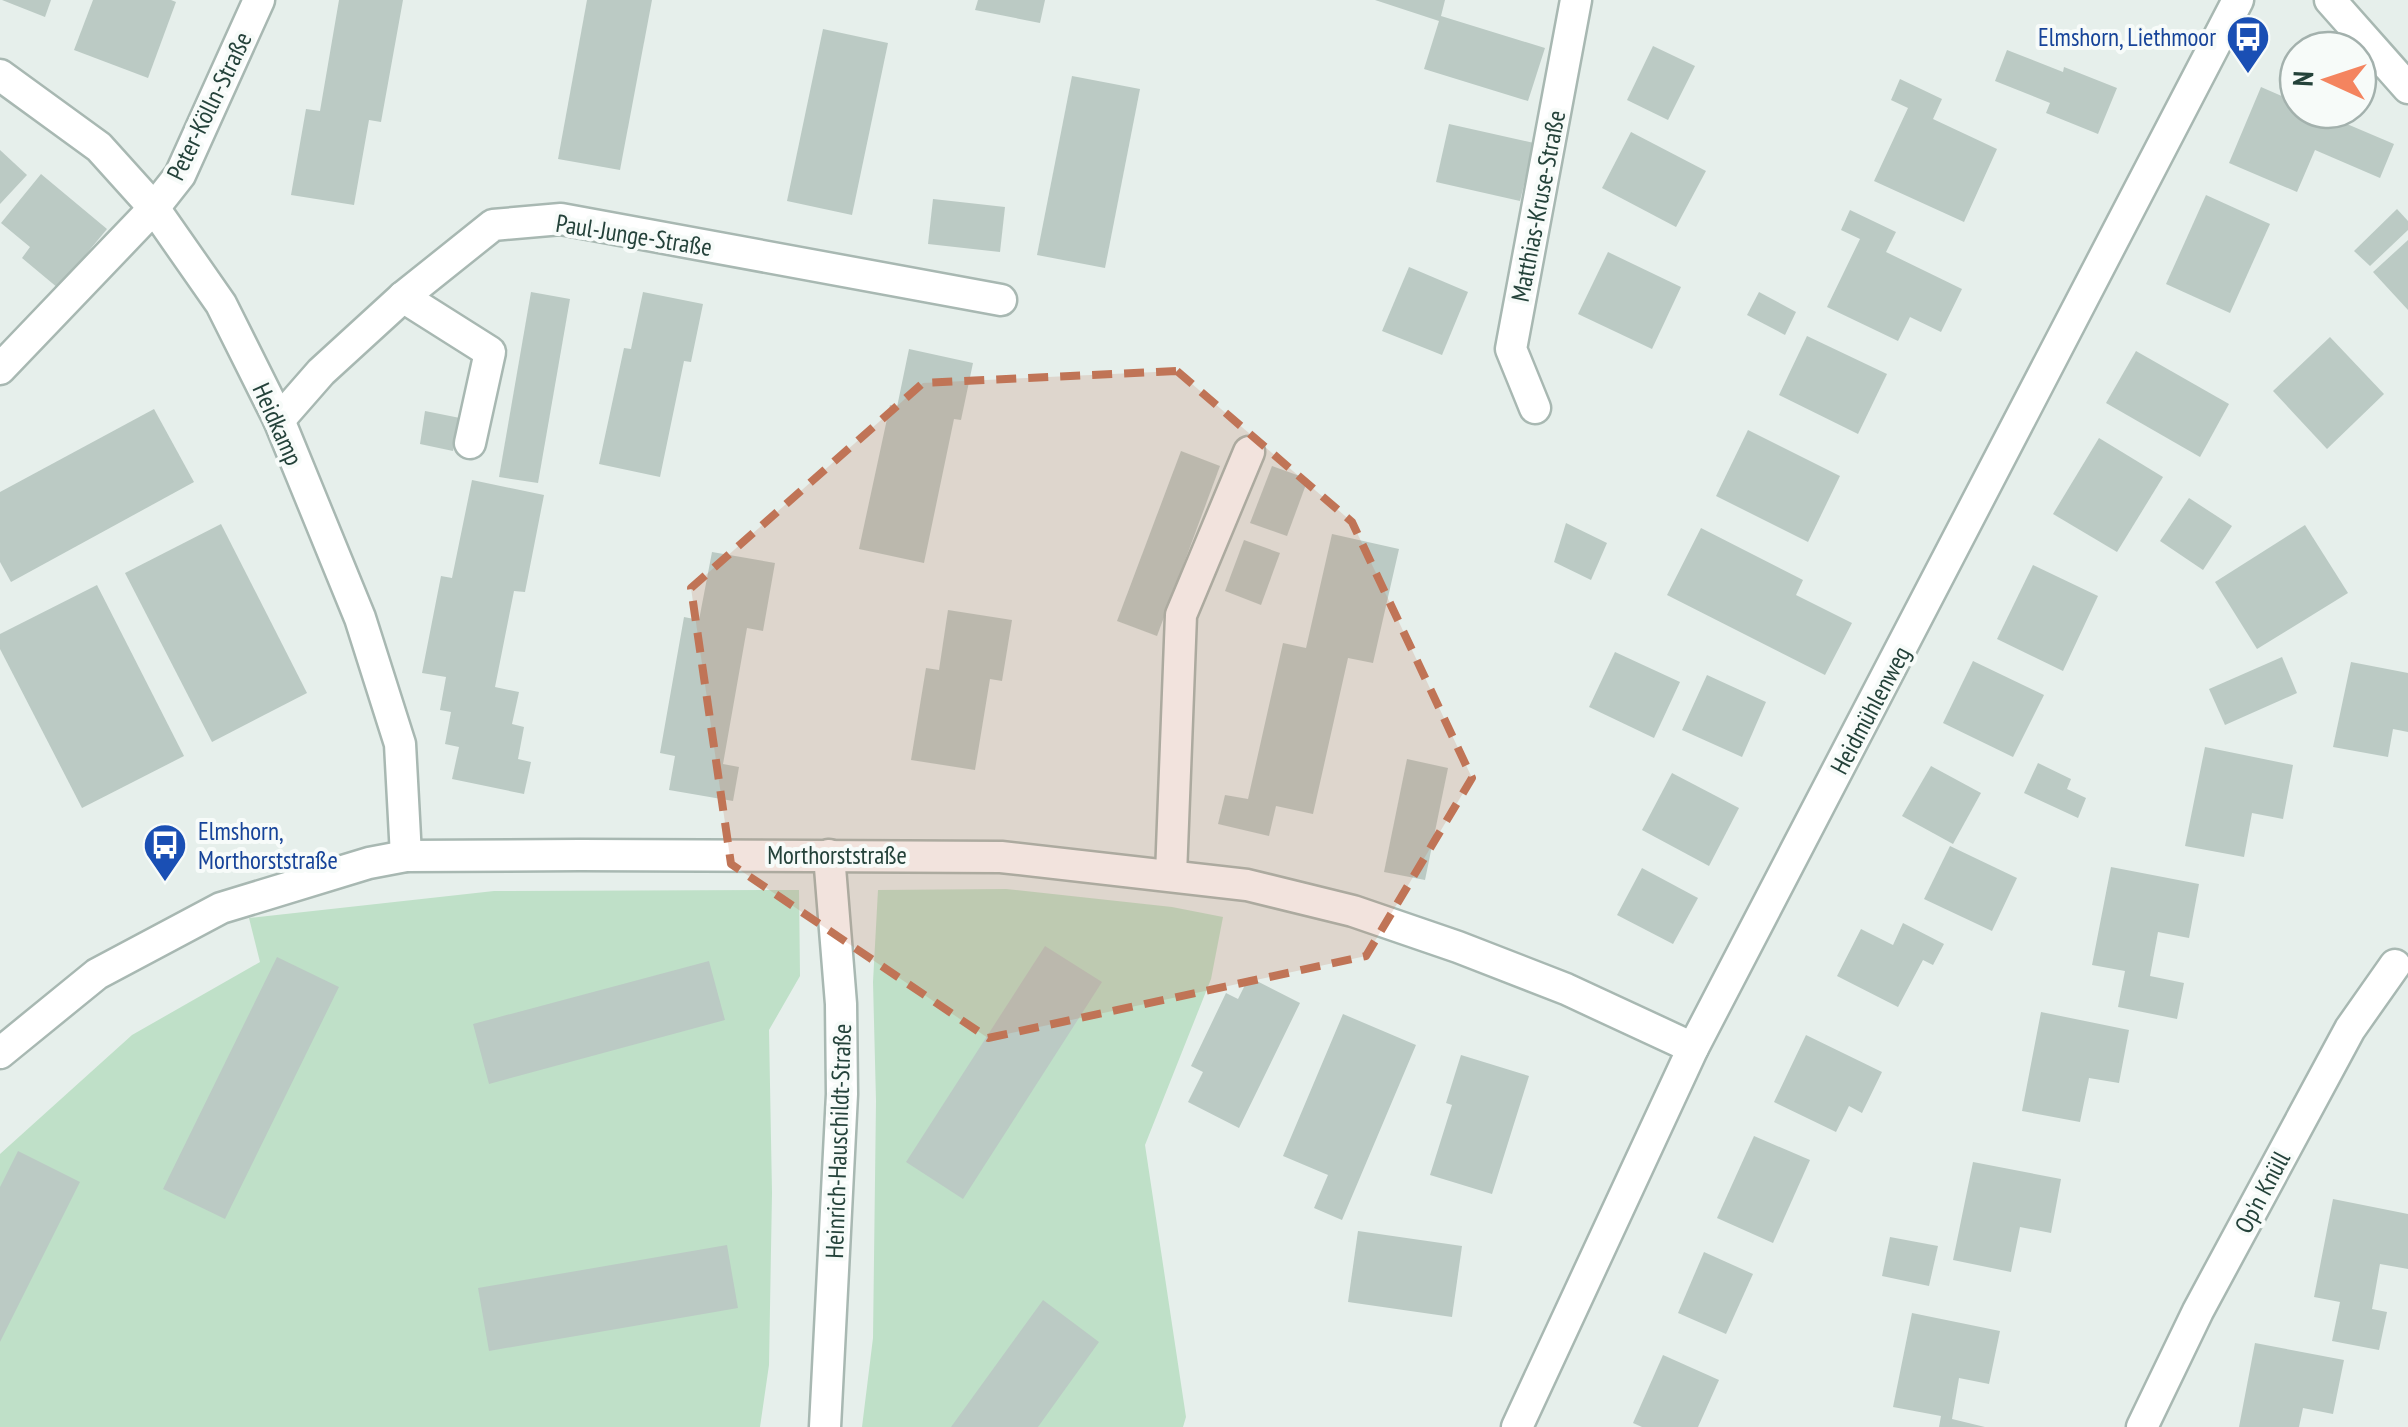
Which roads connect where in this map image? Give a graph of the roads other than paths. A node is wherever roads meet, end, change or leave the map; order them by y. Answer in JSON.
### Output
{"nodes":[{"id":1,"x":259,"y":0,"type":"edge"},
{"id":2,"x":1576,"y":0,"type":"edge"},
{"id":3,"x":2238,"y":0,"type":"edge"},
{"id":4,"x":2330,"y":0,"type":"edge"},
{"id":5,"x":0,"y":75,"type":"edge"},
{"id":6,"x":2408,"y":88,"type":"edge"},
{"id":7,"x":154,"y":208,"type":"junction"},
{"id":8,"x":403,"y":297,"type":"junction"},
{"id":9,"x":1000,"y":300,"type":"dead end"},
{"id":10,"x":0,"y":369,"type":"edge"},
{"id":11,"x":1534,"y":408,"type":"dead end"},
{"id":12,"x":279,"y":420,"type":"junction"},
{"id":13,"x":470,"y":443,"type":"dead end"},
{"id":14,"x":1250,"y":452,"type":"dead end"},
{"id":15,"x":828,"y":855,"type":"junction"},
{"id":16,"x":406,"y":856,"type":"junction"},
{"id":17,"x":1171,"y":875,"type":"junction"},
{"id":18,"x":2395,"y":965,"type":"dead end"},
{"id":19,"x":1694,"y":1048,"type":"junction"},
{"id":20,"x":0,"y":1053,"type":"edge"},
{"id":21,"x":825,"y":1427,"type":"edge"},
{"id":22,"x":1517,"y":1427,"type":"edge"},
{"id":23,"x":2142,"y":1427,"type":"edge"}],
"edges":[{"from":1,"to":7,"type":"street","name":"Peter-Kölln-Straße"},
{"from":2,"to":11,"type":"street","name":"Matthias-Kruse-Straße"},
{"from":3,"to":19,"type":"street","name":"Heidmühlenweg"},
{"from":4,"to":6,"type":"street"},
{"from":5,"to":7,"type":"street","name":"Heidkamp"},
{"from":7,"to":10,"type":"street","name":"Peter-Kölln-Straße"},
{"from":7,"to":12,"type":"street","name":"Heidkamp"},
{"from":8,"to":9,"type":"street","name":"Paul-Junge-Straße"},
{"from":8,"to":12,"type":"street","name":"Paul-Junge-Straße"},
{"from":8,"to":13,"type":"street"},
{"from":12,"to":16,"type":"street","name":"Heidkamp"},
{"from":14,"to":17,"type":"street"},
{"from":15,"to":16,"type":"street","name":"Morthorststraße"},
{"from":15,"to":17,"type":"street","name":"Morthorststraße"},
{"from":15,"to":21,"type":"street","name":"Heinrich-Hauschildt-Straße"},
{"from":16,"to":20,"type":"street","name":"Morthorststraße"},
{"from":17,"to":19,"type":"street","name":"Morthorststraße"},
{"from":18,"to":23,"type":"street","name":"Op'n Knüll"},
{"from":19,"to":22,"type":"street","name":"Heidmühlenweg"}]}
